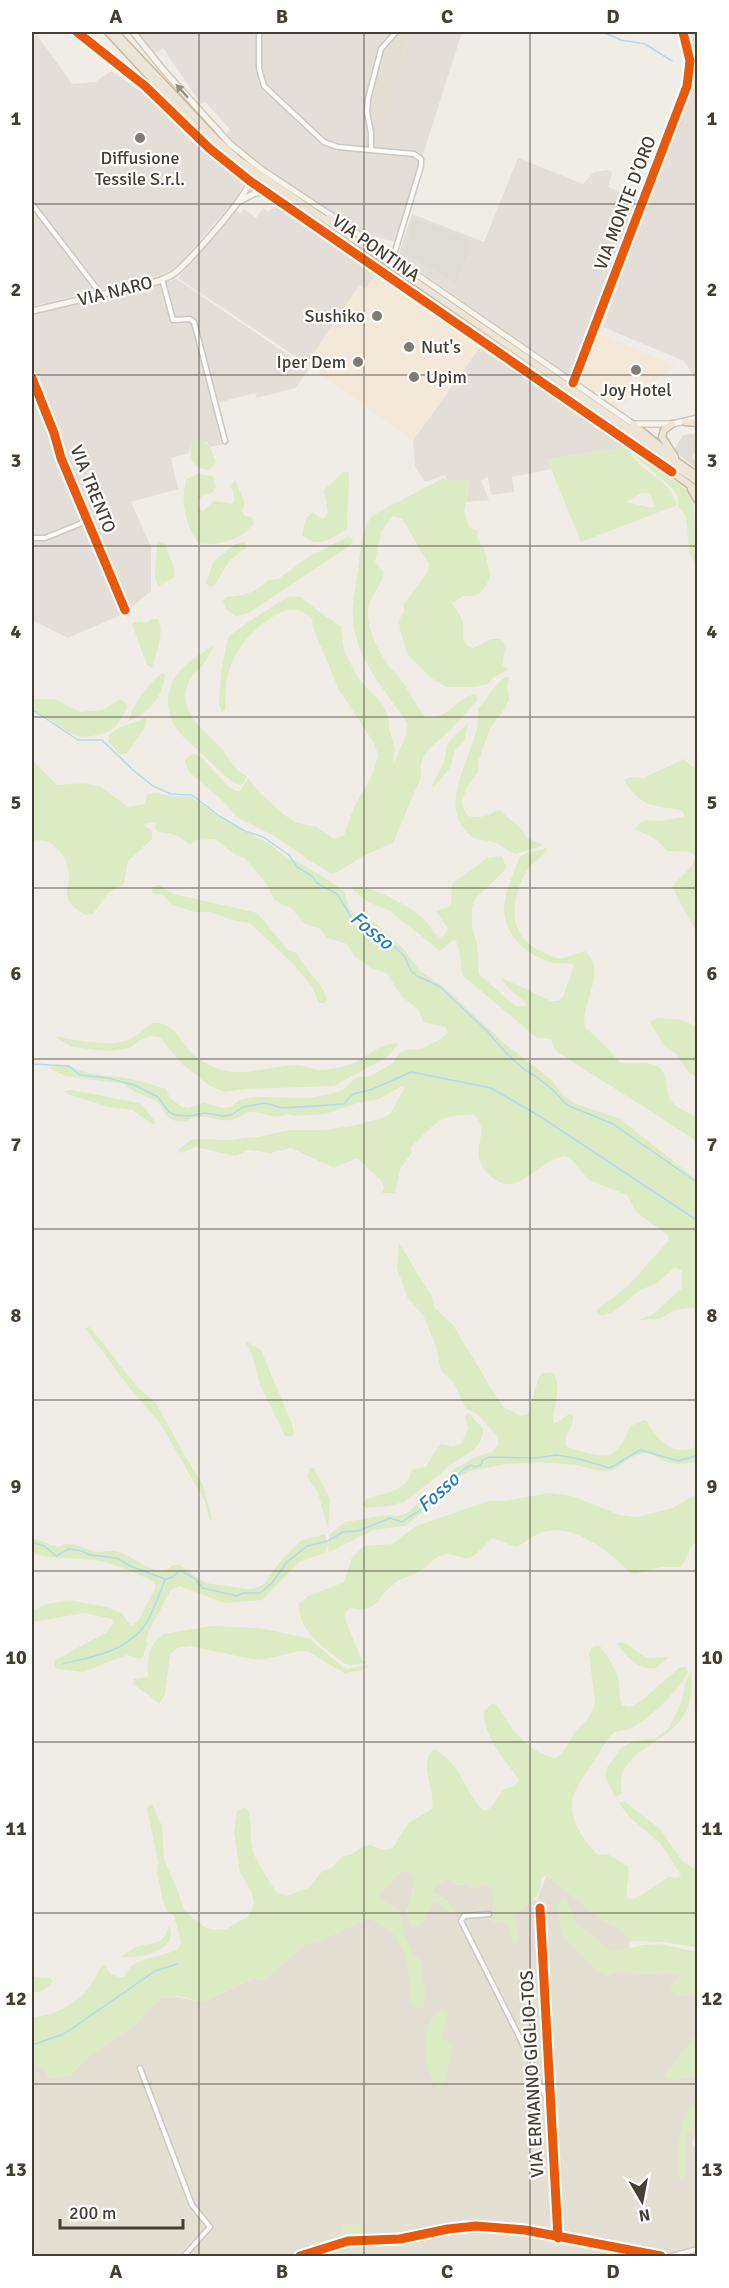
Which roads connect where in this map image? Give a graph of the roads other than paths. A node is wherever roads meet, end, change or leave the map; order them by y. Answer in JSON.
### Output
{"nodes":[{"id":1,"x":77,"y":32,"type":"edge"},
{"id":2,"x":108,"y":32,"type":"edge"},
{"id":3,"x":115,"y":32,"type":"edge"},
{"id":4,"x":133,"y":32,"type":"edge"},
{"id":5,"x":259,"y":32,"type":"edge"},
{"id":6,"x":396,"y":32,"type":"edge"},
{"id":7,"x":683,"y":32,"type":"edge"},
{"id":8,"x":690,"y":61,"type":"junction"},
{"id":9,"x":698,"y":61,"type":"edge"},
{"id":10,"x":371,"y":150,"type":"junction"},
{"id":11,"x":250,"y":181,"type":"junction"},
{"id":12,"x":266,"y":192,"type":"junction"},
{"id":13,"x":239,"y":202,"type":"junction"},
{"id":14,"x":32,"y":204,"type":"edge"},
{"id":15,"x":313,"y":210,"type":"junction"},
{"id":16,"x":347,"y":227,"type":"junction"},
{"id":17,"x":392,"y":259,"type":"junction"},
{"id":18,"x":162,"y":279,"type":"junction"},
{"id":19,"x":101,"y":294,"type":"junction"},
{"id":20,"x":32,"y":311,"type":"edge"},
{"id":21,"x":32,"y":378,"type":"edge"},
{"id":22,"x":573,"y":383,"type":"junction"},
{"id":23,"x":698,"y":421,"type":"edge"},
{"id":24,"x":685,"y":422,"type":"joint"},
{"id":25,"x":633,"y":424,"type":"junction"},
{"id":26,"x":672,"y":424,"type":"junction"},
{"id":27,"x":225,"y":441,"type":"dead end"},
{"id":28,"x":650,"y":449,"type":"junction"},
{"id":29,"x":678,"y":463,"type":"junction"},
{"id":30,"x":672,"y":472,"type":"junction"},
{"id":31,"x":698,"y":476,"type":"edge"},
{"id":32,"x":698,"y":482,"type":"edge"},
{"id":33,"x":687,"y":484,"type":"junction"},
{"id":34,"x":698,"y":491,"type":"edge"},
{"id":35,"x":698,"y":501,"type":"edge"},
{"id":36,"x":87,"y":520,"type":"junction"},
{"id":37,"x":32,"y":538,"type":"edge"},
{"id":38,"x":125,"y":610,"type":"dead end"},
{"id":39,"x":540,"y":1908,"type":"dead end"},
{"id":40,"x":489,"y":1914,"type":"dead end"},
{"id":41,"x":140,"y":2068,"type":"dead end"},
{"id":42,"x":550,"y":2106,"type":"junction"},
{"id":43,"x":558,"y":2238,"type":"junction"},
{"id":44,"x":698,"y":2249,"type":"edge"},
{"id":45,"x":184,"y":2256,"type":"edge"},
{"id":46,"x":300,"y":2256,"type":"edge"},
{"id":47,"x":661,"y":2256,"type":"edge"},
{"id":48,"x":672,"y":2256,"type":"edge"}],
"edges":[{"from":1,"to":11,"type":"street","name":"VIA PONTINA"},
{"from":2,"to":28,"type":"highway"},
{"from":3,"to":15,"type":"highway"},
{"from":16,"to":4,"type":"street","name":"VIA PONTINA","one_way":true},
{"from":5,"to":10,"type":"street"},
{"from":6,"to":10,"type":"street"},
{"from":7,"to":8,"type":"street","name":"VIA MONTE D'ORO"},
{"from":8,"to":9,"type":"street"},
{"from":8,"to":22,"type":"street","name":"VIA MONTE D'ORO"},
{"from":10,"to":17,"type":"street"},
{"from":11,"to":12,"type":"street","name":"VIA PONTINA"},
{"from":11,"to":13,"type":"street","name":"VIA NARO"},
{"from":12,"to":13,"type":"street","name":"VIA NARO"},
{"from":12,"to":30,"type":"street","name":"VIA PONTINA"},
{"from":13,"to":18,"type":"street","name":"VIA NARO"},
{"from":14,"to":19,"type":"street"},
{"from":15,"to":16,"type":"highway"},
{"from":15,"to":29,"type":"highway"},
{"from":16,"to":17,"type":"street","name":"VIA PONTINA"},
{"from":17,"to":22,"type":"street","name":"VIA PONTINA"},
{"from":18,"to":19,"type":"street","name":"VIA NARO"},
{"from":18,"to":27,"type":"street"},
{"from":19,"to":20,"type":"street","name":"VIA NARO"},
{"from":21,"to":36,"type":"street","name":"VIA TRENTO"},
{"from":22,"to":25,"type":"street","name":"VIA PONTINA"},
{"from":23,"to":24,"type":"highway"},
{"from":24,"to":26,"type":"street"},
{"from":25,"to":26,"type":"street"},
{"from":25,"to":29,"type":"highway"},
{"from":26,"to":29,"type":"highway"},
{"from":28,"to":30,"type":"highway"},
{"from":28,"to":32,"type":"highway"},
{"from":29,"to":31,"type":"highway"},
{"from":30,"to":33,"type":"highway"},
{"from":33,"to":34,"type":"highway"},
{"from":33,"to":35,"type":"highway"},
{"from":36,"to":37,"type":"street"},
{"from":36,"to":38,"type":"street","name":"VIA TRENTO"},
{"from":39,"to":42,"type":"street","name":"VIA ERMANNO GIGLIO-TOS"},
{"from":40,"to":42,"type":"street"},
{"from":41,"to":45,"type":"street"},
{"from":42,"to":43,"type":"street","name":"VIA ERMANNO GIGLIO-TOS"},
{"from":43,"to":46,"type":"street"},
{"from":43,"to":47,"type":"street"},
{"from":44,"to":48,"type":"street"}]}
